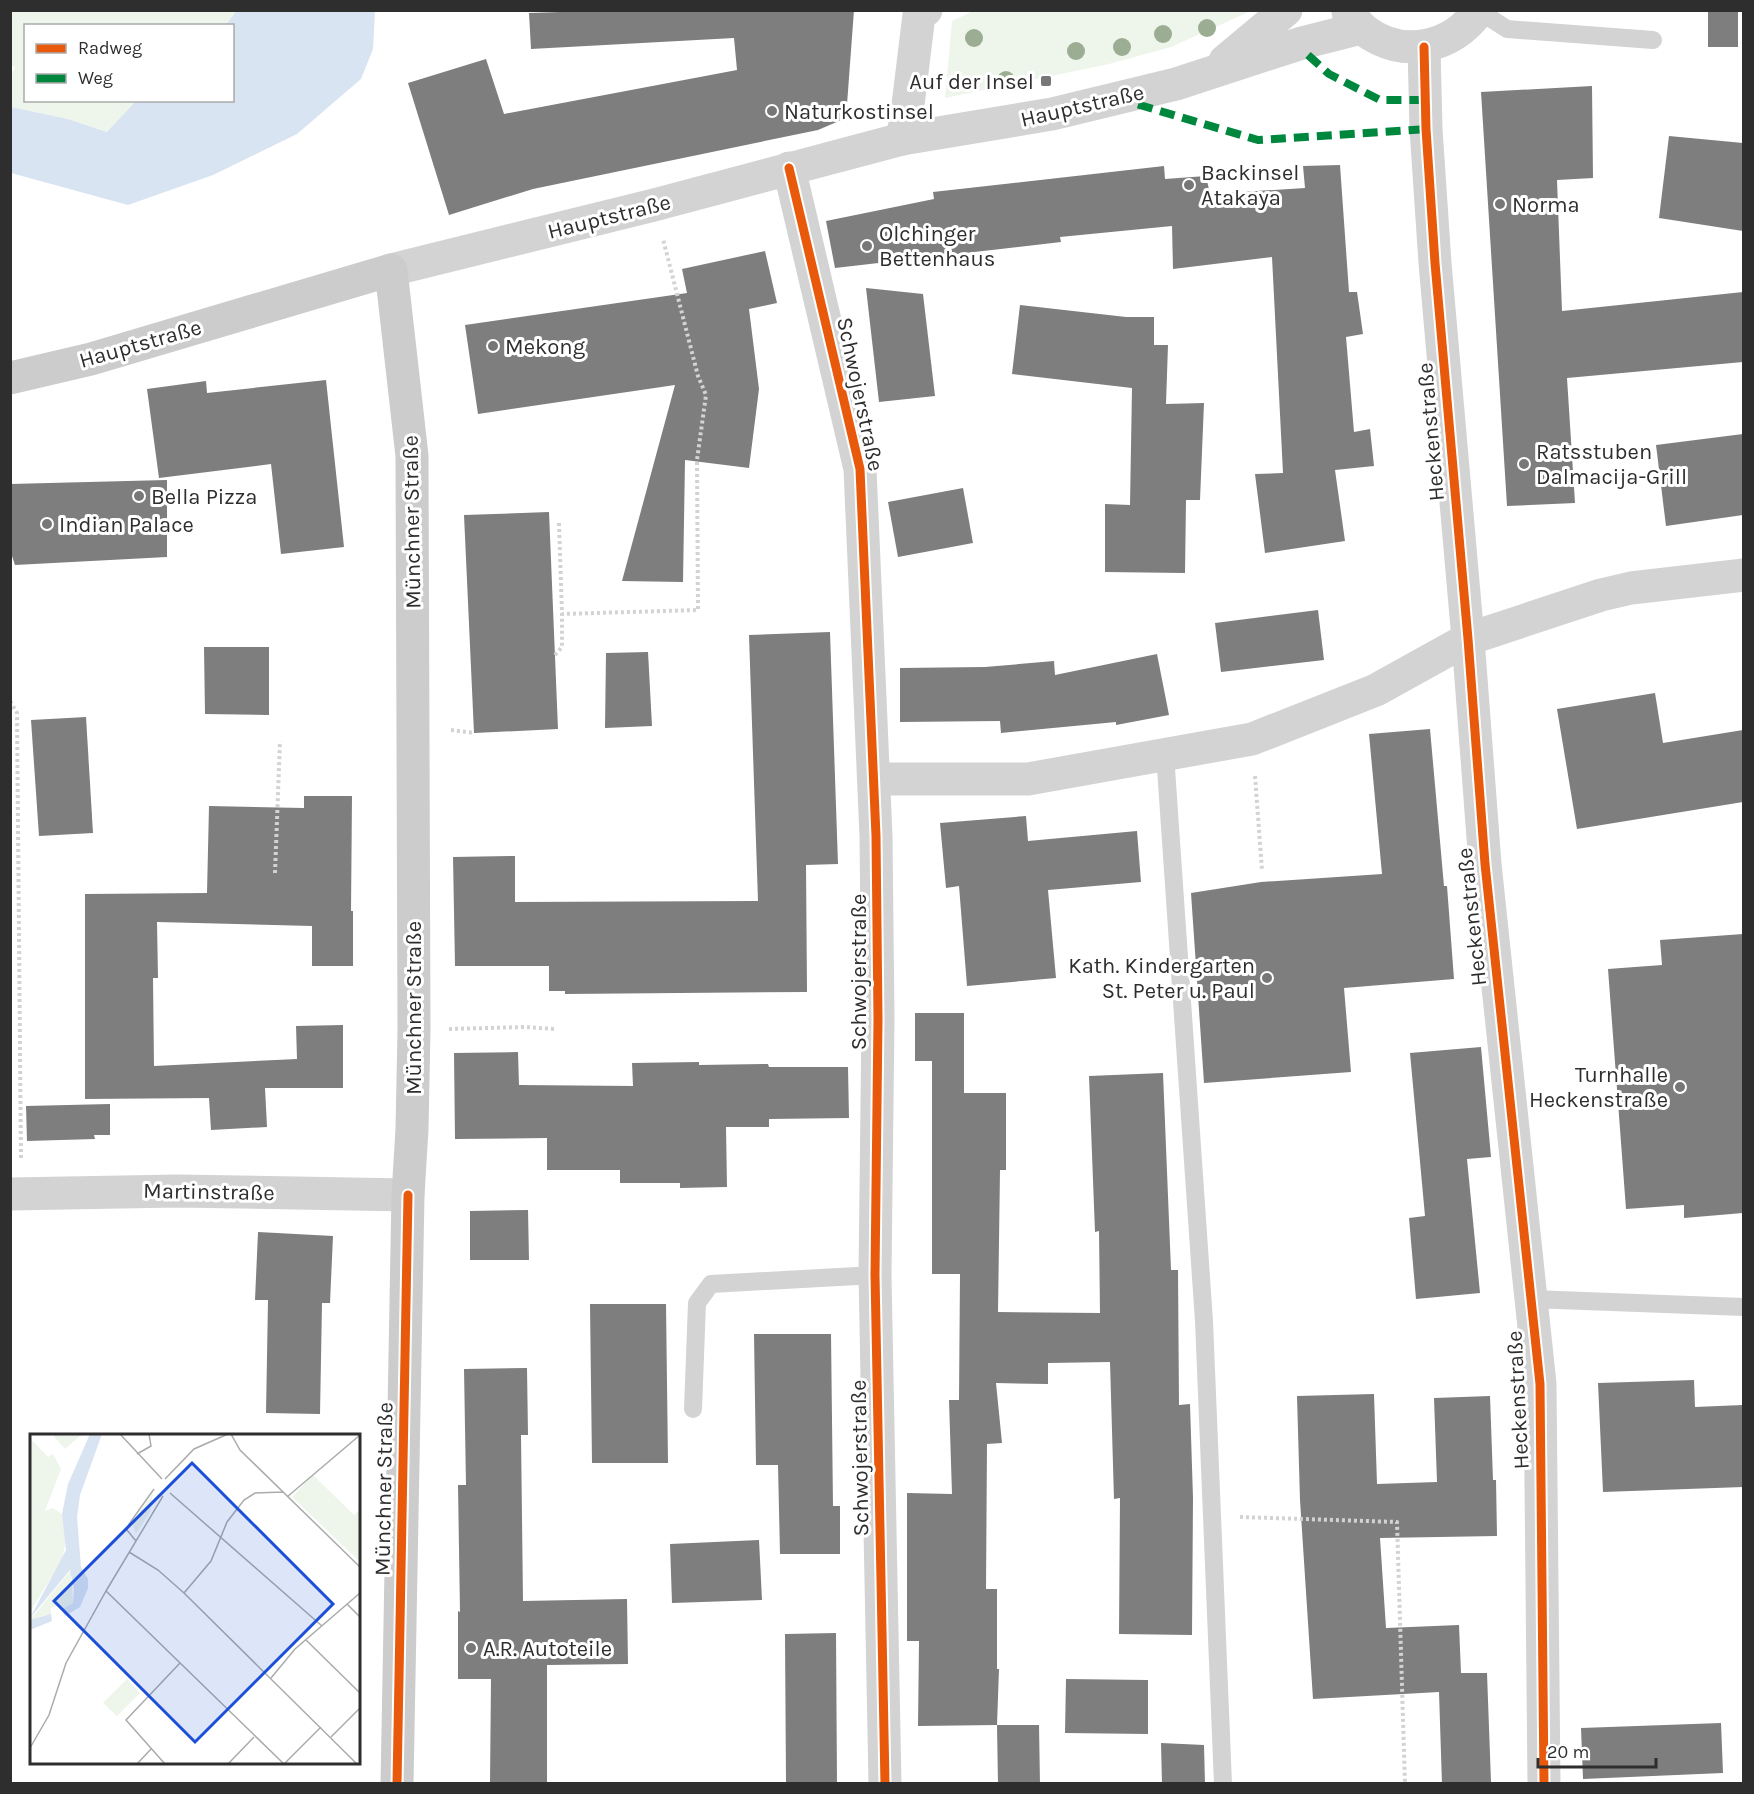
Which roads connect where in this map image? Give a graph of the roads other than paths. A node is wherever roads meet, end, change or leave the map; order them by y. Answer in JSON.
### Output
{"nodes":[{"id":1,"x":1286,"y":10,"type":"edge"},
{"id":2,"x":1479,"y":11,"type":"edge"},
{"id":3,"x":920,"y":12,"type":"edge"},
{"id":4,"x":1354,"y":19,"type":"edge"},
{"id":5,"x":1653,"y":40,"type":"dead end"},
{"id":6,"x":1424,"y":47,"type":"junction"},
{"id":7,"x":1212,"y":72,"type":"junction"},
{"id":8,"x":902,"y":139,"type":"junction"},
{"id":9,"x":789,"y":168,"type":"junction"},
{"id":10,"x":392,"y":270,"type":"junction"},
{"id":11,"x":10,"y":378,"type":"edge"},
{"id":12,"x":1743,"y":575,"type":"edge"},
{"id":13,"x":1468,"y":639,"type":"junction"},
{"id":14,"x":1165,"y":754,"type":"junction"},
{"id":15,"x":874,"y":779,"type":"junction"},
{"id":16,"x":16,"y":1194,"type":"edge"},
{"id":17,"x":408,"y":1195,"type":"junction"},
{"id":18,"x":875,"y":1275,"type":"junction"},
{"id":19,"x":1531,"y":1299,"type":"junction"},
{"id":20,"x":1743,"y":1306,"type":"edge"},
{"id":21,"x":693,"y":1409,"type":"dead end"},
{"id":22,"x":397,"y":1784,"type":"edge"},
{"id":23,"x":885,"y":1784,"type":"edge"},
{"id":24,"x":1223,"y":1784,"type":"edge"},
{"id":25,"x":1544,"y":1784,"type":"edge"}],
"edges":[{"from":1,"to":7,"type":"street","name":"Hauptstraße"},
{"from":2,"to":5,"type":"lane"},
{"from":2,"to":6,"type":"street"},
{"from":3,"to":8,"type":"street"},
{"from":4,"to":6,"type":"street"},
{"from":4,"to":7,"type":"street","name":"Hauptstraße"},
{"from":6,"to":13,"type":"street","name":"Heckenstraße"},
{"from":7,"to":8,"type":"street","name":"Hauptstraße"},
{"from":8,"to":9,"type":"street","name":"Hauptstraße"},
{"from":9,"to":10,"type":"street","name":"Hauptstraße"},
{"from":9,"to":15,"type":"street","name":"Schwojerstraße"},
{"from":10,"to":11,"type":"main road","name":"Hauptstraße"},
{"from":10,"to":17,"type":"main road","name":"Münchner Straße"},
{"from":12,"to":13,"type":"street"},
{"from":13,"to":14,"type":"street"},
{"from":13,"to":19,"type":"street","name":"Heckenstraße"},
{"from":14,"to":15,"type":"street"},
{"from":14,"to":24,"type":"lane"},
{"from":15,"to":18,"type":"street","name":"Schwojerstraße"},
{"from":16,"to":17,"type":"street","name":"Martinstraße"},
{"from":17,"to":22,"type":"main road","name":"Münchner Straße"},
{"from":18,"to":21,"type":"lane"},
{"from":18,"to":23,"type":"street","name":"Schwojerstraße"},
{"from":19,"to":20,"type":"lane"},
{"from":19,"to":25,"type":"street","name":"Heckenstraße"}]}
